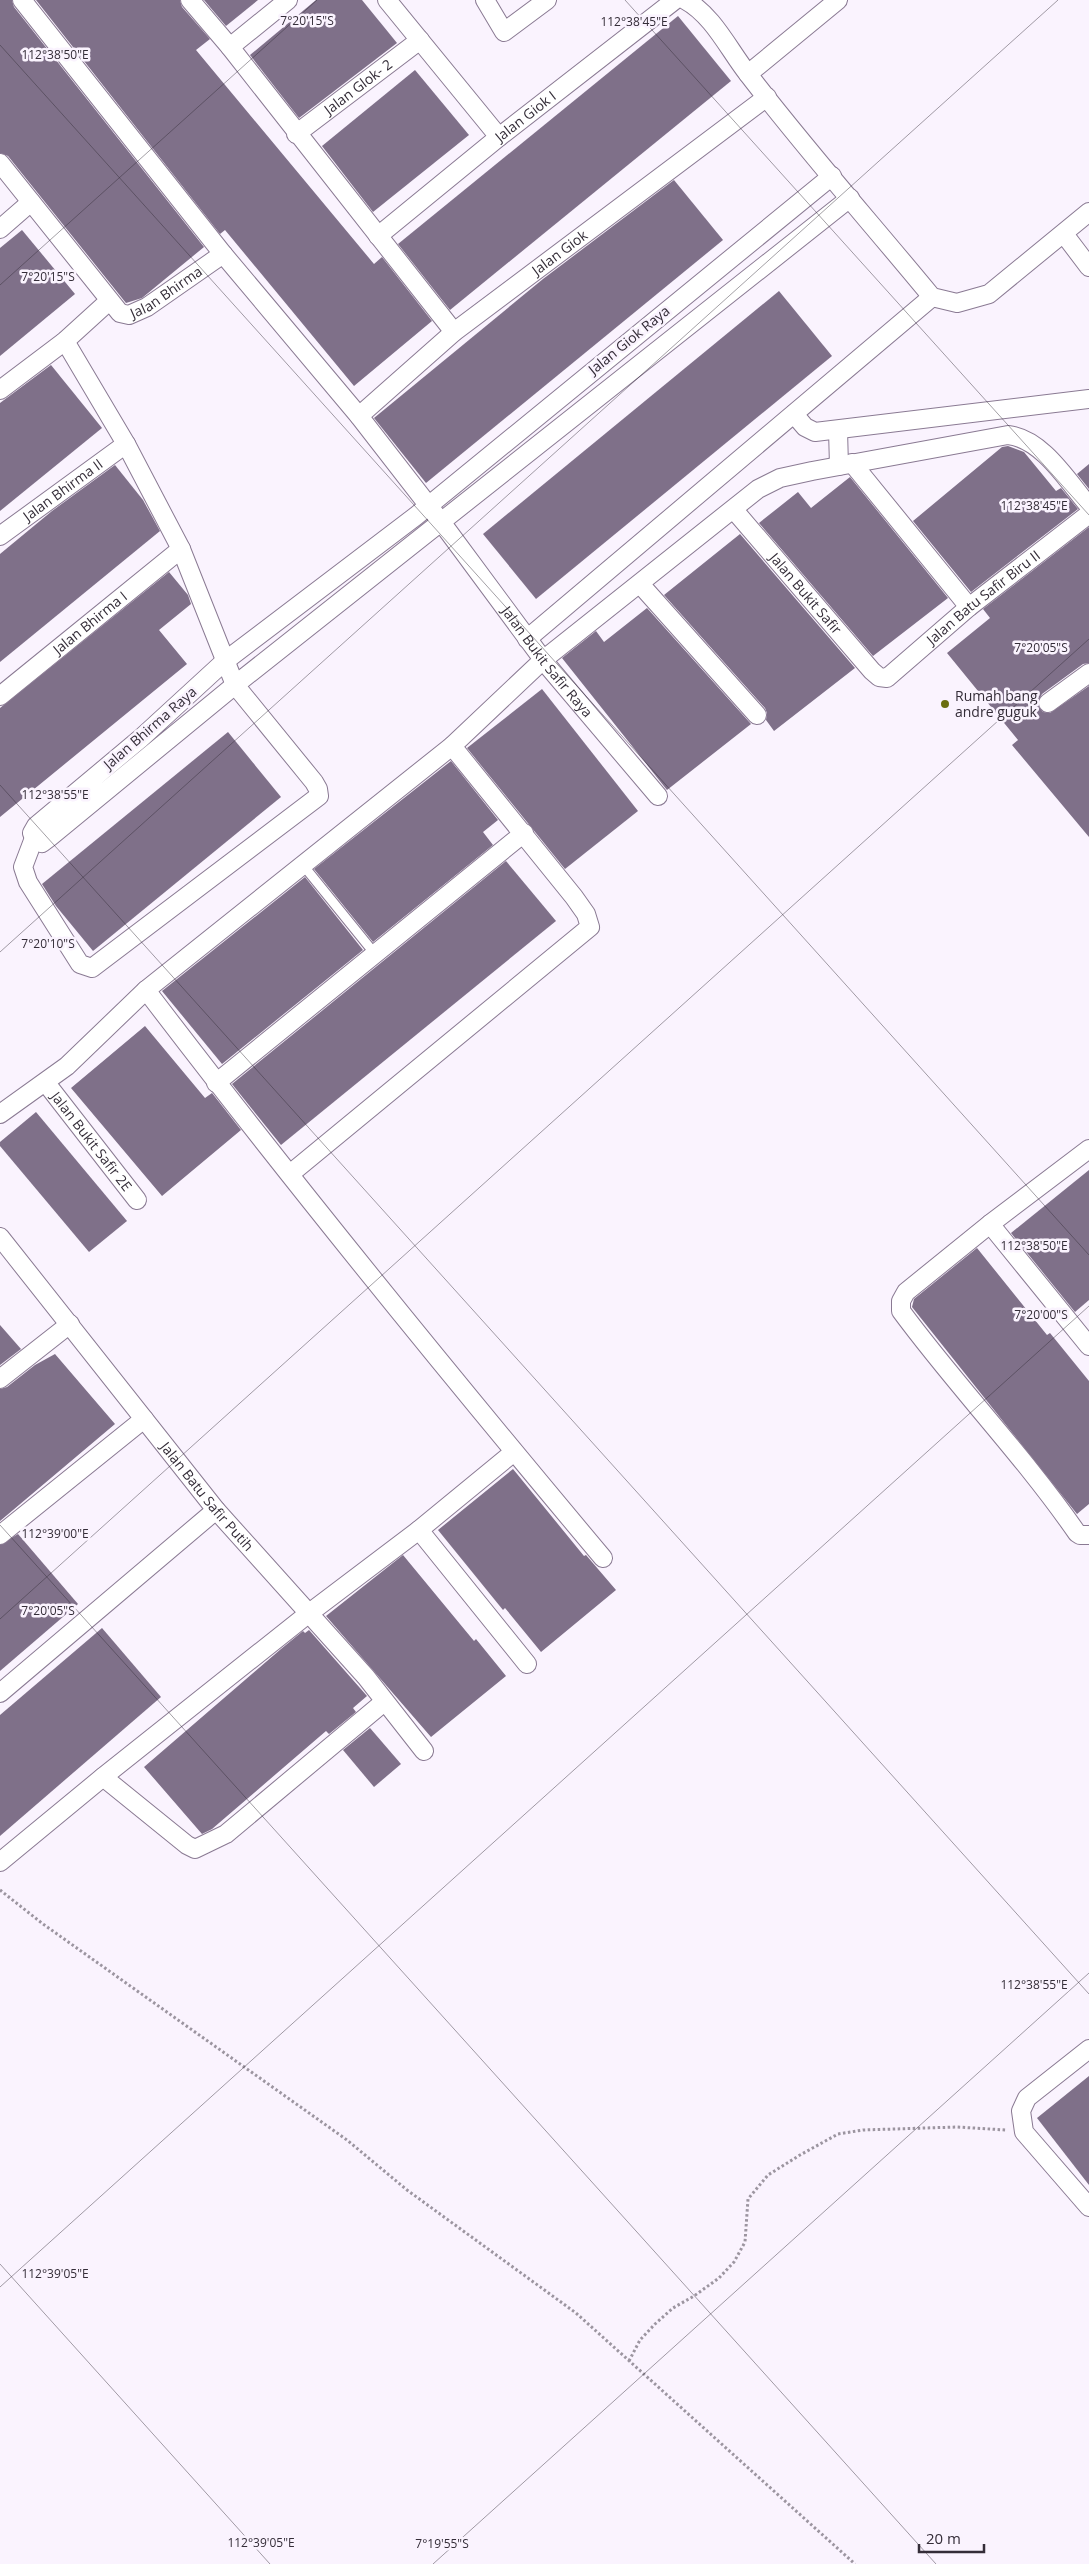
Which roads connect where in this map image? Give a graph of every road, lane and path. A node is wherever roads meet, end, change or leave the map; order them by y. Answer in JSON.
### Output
{"nodes":[{"id":1,"x":22,"y":0,"type":"edge"},
{"id":2,"x":190,"y":0,"type":"edge"},
{"id":3,"x":288,"y":0,"type":"edge"},
{"id":4,"x":387,"y":0,"type":"edge"},
{"id":5,"x":485,"y":0,"type":"edge"},
{"id":6,"x":547,"y":0,"type":"edge"},
{"id":7,"x":674,"y":0,"type":"edge"},
{"id":8,"x":685,"y":0,"type":"edge"},
{"id":9,"x":838,"y":0,"type":"edge"},
{"id":10,"x":420,"y":40,"type":"junction"},
{"id":11,"x":230,"y":47,"type":"junction"},
{"id":12,"x":748,"y":74,"type":"junction"},
{"id":13,"x":767,"y":97,"type":"junction"},
{"id":14,"x":296,"y":134,"type":"junction"},
{"id":15,"x":499,"y":137,"type":"junction"},
{"id":16,"x":0,"y":163,"type":"edge"},
{"id":17,"x":832,"y":176,"type":"junction"},
{"id":18,"x":850,"y":198,"type":"junction"},
{"id":19,"x":31,"y":202,"type":"junction"},
{"id":20,"x":1089,"y":212,"type":"edge"},
{"id":21,"x":0,"y":229,"type":"edge"},
{"id":22,"x":1064,"y":234,"type":"junction"},
{"id":23,"x":378,"y":236,"type":"junction"},
{"id":24,"x":754,"y":239,"type":"junction"},
{"id":25,"x":223,"y":254,"type":"junction"},
{"id":26,"x":771,"y":260,"type":"junction"},
{"id":27,"x":1089,"y":267,"type":"edge"},
{"id":28,"x":932,"y":297,"type":"junction"},
{"id":29,"x":109,"y":301,"type":"junction"},
{"id":30,"x":454,"y":332,"type":"junction"},
{"id":31,"x":65,"y":341,"type":"junction"},
{"id":32,"x":0,"y":390,"type":"edge"},
{"id":33,"x":1089,"y":399,"type":"edge"},
{"id":34,"x":794,"y":414,"type":"junction"},
{"id":35,"x":359,"y":416,"type":"junction"},
{"id":36,"x":838,"y":433,"type":"junction"},
{"id":37,"x":126,"y":444,"type":"junction"},
{"id":38,"x":843,"y":463,"type":"junction"},
{"id":39,"x":426,"y":505,"type":"junction"},
{"id":40,"x":1089,"y":506,"type":"edge"},
{"id":41,"x":734,"y":510,"type":"junction"},
{"id":42,"x":1089,"y":514,"type":"edge"},
{"id":43,"x":442,"y":523,"type":"junction"},
{"id":44,"x":0,"y":536,"type":"edge"},
{"id":45,"x":181,"y":549,"type":"junction"},
{"id":46,"x":640,"y":584,"type":"junction"},
{"id":47,"x":969,"y":607,"type":"junction"},
{"id":48,"x":535,"y":649,"type":"junction"},
{"id":49,"x":225,"y":661,"type":"junction"},
{"id":50,"x":1089,"y":672,"type":"edge"},
{"id":51,"x":878,"y":677,"type":"joint"},
{"id":52,"x":235,"y":685,"type":"junction"},
{"id":53,"x":0,"y":696,"type":"edge"},
{"id":54,"x":1048,"y":703,"type":"dead end"},
{"id":55,"x":757,"y":715,"type":"dead end"},
{"id":56,"x":452,"y":746,"type":"junction"},
{"id":57,"x":658,"y":796,"type":"dead end"},
{"id":58,"x":524,"y":833,"type":"junction"},
{"id":59,"x":34,"y":838,"type":"junction"},
{"id":60,"x":303,"y":865,"type":"junction"},
{"id":61,"x":375,"y":954,"type":"junction"},
{"id":62,"x":146,"y":990,"type":"junction"},
{"id":63,"x":46,"y":1083,"type":"junction"},
{"id":64,"x":216,"y":1083,"type":"junction"},
{"id":65,"x":0,"y":1114,"type":"edge"},
{"id":66,"x":1089,"y":1149,"type":"edge"},
{"id":67,"x":290,"y":1174,"type":"junction"},
{"id":68,"x":137,"y":1200,"type":"dead end"},
{"id":69,"x":990,"y":1224,"type":"junction"},
{"id":70,"x":0,"y":1237,"type":"edge"},
{"id":71,"x":70,"y":1324,"type":"junction"},
{"id":72,"x":1089,"y":1346,"type":"edge"},
{"id":73,"x":0,"y":1379,"type":"edge"},
{"id":74,"x":144,"y":1418,"type":"junction"},
{"id":75,"x":514,"y":1452,"type":"junction"},
{"id":76,"x":216,"y":1510,"type":"junction"},
{"id":77,"x":419,"y":1530,"type":"junction"},
{"id":78,"x":0,"y":1535,"type":"edge"},
{"id":79,"x":1089,"y":1535,"type":"edge"},
{"id":80,"x":603,"y":1558,"type":"dead end"},
{"id":81,"x":308,"y":1614,"type":"junction"},
{"id":82,"x":527,"y":1664,"type":"dead end"},
{"id":83,"x":0,"y":1693,"type":"edge"},
{"id":84,"x":384,"y":1702,"type":"junction"},
{"id":85,"x":424,"y":1751,"type":"dead end"},
{"id":86,"x":104,"y":1776,"type":"junction"},
{"id":87,"x":0,"y":1862,"type":"edge"},
{"id":88,"x":0,"y":1890,"type":"edge"},
{"id":89,"x":1089,"y":2049,"type":"edge"},
{"id":90,"x":1024,"y":2132,"type":"junction"},
{"id":91,"x":1088,"y":2205,"type":"edge"},
{"id":92,"x":629,"y":2362,"type":"junction"},
{"id":93,"x":855,"y":2564,"type":"edge"}],
"edges":[{"from":1,"to":25,"type":"street","name":"Jalan Bukit Safir Raya"},
{"from":2,"to":11,"type":"street"},
{"from":3,"to":11,"type":"street"},
{"from":4,"to":10,"type":"street"},
{"from":5,"to":6,"type":"street"},
{"from":7,"to":15,"type":"street","name":"Jalan Giok I"},
{"from":8,"to":12,"type":"street"},
{"from":9,"to":12,"type":"street"},
{"from":10,"to":14,"type":"street","name":"Jalan Glok- 2"},
{"from":10,"to":15,"type":"street"},
{"from":11,"to":14,"type":"street"},
{"from":12,"to":13,"type":"street"},
{"from":13,"to":17,"type":"street"},
{"from":13,"to":30,"type":"street","name":"Jalan Giok"},
{"from":14,"to":23,"type":"street"},
{"from":15,"to":23,"type":"street","name":"Jalan Giok I"},
{"from":16,"to":19,"type":"street","name":"Jalan Bhirma"},
{"from":17,"to":18,"type":"street"},
{"from":17,"to":24,"type":"street","name":"Jalan Giok Raya"},
{"from":18,"to":26,"type":"street","name":"Jalan Giok Raya"},
{"from":18,"to":28,"type":"street"},
{"from":19,"to":21,"type":"street"},
{"from":19,"to":29,"type":"street","name":"Jalan Bhirma"},
{"from":20,"to":22,"type":"street"},
{"from":22,"to":27,"type":"street"},
{"from":22,"to":28,"type":"street"},
{"from":23,"to":30,"type":"street"},
{"from":24,"to":26,"type":"street"},
{"from":24,"to":39,"type":"street","name":"Jalan Giok Raya"},
{"from":25,"to":29,"type":"street","name":"Jalan Bhirma"},
{"from":25,"to":35,"type":"street","name":"Jalan Bukit Safir Raya"},
{"from":26,"to":43,"type":"street","name":"Jalan Giok Raya"},
{"from":28,"to":34,"type":"street"},
{"from":29,"to":31,"type":"street"},
{"from":30,"to":35,"type":"street","name":"Jalan Giok"},
{"from":31,"to":32,"type":"street"},
{"from":31,"to":37,"type":"street"},
{"from":33,"to":36,"type":"street"},
{"from":34,"to":36,"type":"street"},
{"from":34,"to":48,"type":"street"},
{"from":35,"to":39,"type":"street","name":"Jalan Bukit Safir Raya"},
{"from":36,"to":38,"type":"street"},
{"from":37,"to":44,"type":"street","name":"Jalan Bhirma II"},
{"from":37,"to":45,"type":"street"},
{"from":38,"to":40,"type":"street"},
{"from":38,"to":41,"type":"street"},
{"from":38,"to":47,"type":"street"},
{"from":39,"to":43,"type":"street","name":"Jalan Bukit Safir Raya"},
{"from":39,"to":49,"type":"street","name":"Jalan Bhirma Raya"},
{"from":41,"to":46,"type":"street"},
{"from":41,"to":51,"type":"street","name":"Jalan Bukit Safir"},
{"from":42,"to":47,"type":"street","name":"Jalan Batu Safir Biru II"},
{"from":43,"to":48,"type":"street","name":"Jalan Bukit Safir Raya"},
{"from":43,"to":52,"type":"street","name":"Jalan Bhirma Raya"},
{"from":45,"to":49,"type":"street"},
{"from":45,"to":53,"type":"street","name":"Jalan Bhirma I"},
{"from":46,"to":48,"type":"street"},
{"from":46,"to":55,"type":"street"},
{"from":47,"to":51,"type":"street","name":"Jalan Batu Safir Biru II"},
{"from":48,"to":56,"type":"street"},
{"from":48,"to":57,"type":"street","name":"Jalan Bukit Safir Raya"},
{"from":49,"to":52,"type":"street"},
{"from":49,"to":59,"type":"street","name":"Jalan Bhirma Raya"},
{"from":50,"to":54,"type":"street"},
{"from":52,"to":59,"type":"street","name":"Jalan Bhirma Raya"},
{"from":52,"to":59,"type":"street"},
{"from":56,"to":58,"type":"street"},
{"from":56,"to":60,"type":"street"},
{"from":58,"to":61,"type":"street"},
{"from":58,"to":67,"type":"street"},
{"from":60,"to":61,"type":"lane"},
{"from":60,"to":62,"type":"street"},
{"from":61,"to":64,"type":"street"},
{"from":62,"to":63,"type":"street"},
{"from":62,"to":64,"type":"street"},
{"from":63,"to":65,"type":"street"},
{"from":63,"to":68,"type":"street","name":"Jalan Bukit Safir 2E"},
{"from":64,"to":67,"type":"street"},
{"from":66,"to":69,"type":"street"},
{"from":67,"to":75,"type":"street"},
{"from":69,"to":72,"type":"street"},
{"from":69,"to":79,"type":"street"},
{"from":70,"to":71,"type":"street","name":"Jalan Batu Safir Putih"},
{"from":71,"to":73,"type":"street"},
{"from":71,"to":74,"type":"street","name":"Jalan Batu Safir Putih"},
{"from":74,"to":76,"type":"street","name":"Jalan Batu Safir Putih"},
{"from":74,"to":78,"type":"street"},
{"from":75,"to":77,"type":"street"},
{"from":75,"to":80,"type":"street"},
{"from":76,"to":81,"type":"street","name":"Jalan Batu Safir Putih"},
{"from":76,"to":83,"type":"street"},
{"from":77,"to":81,"type":"street"},
{"from":77,"to":82,"type":"street"},
{"from":81,"to":84,"type":"street","name":"Jalan Batu Safir Putih"},
{"from":81,"to":86,"type":"street"},
{"from":84,"to":85,"type":"street","name":"Jalan Batu Safir Putih"},
{"from":84,"to":86,"type":"street"},
{"from":86,"to":87,"type":"street"},
{"from":88,"to":92,"type":"path"},
{"from":89,"to":90,"type":"street"},
{"from":90,"to":91,"type":"street"},
{"from":90,"to":92,"type":"path"},
{"from":92,"to":93,"type":"path"}]}
